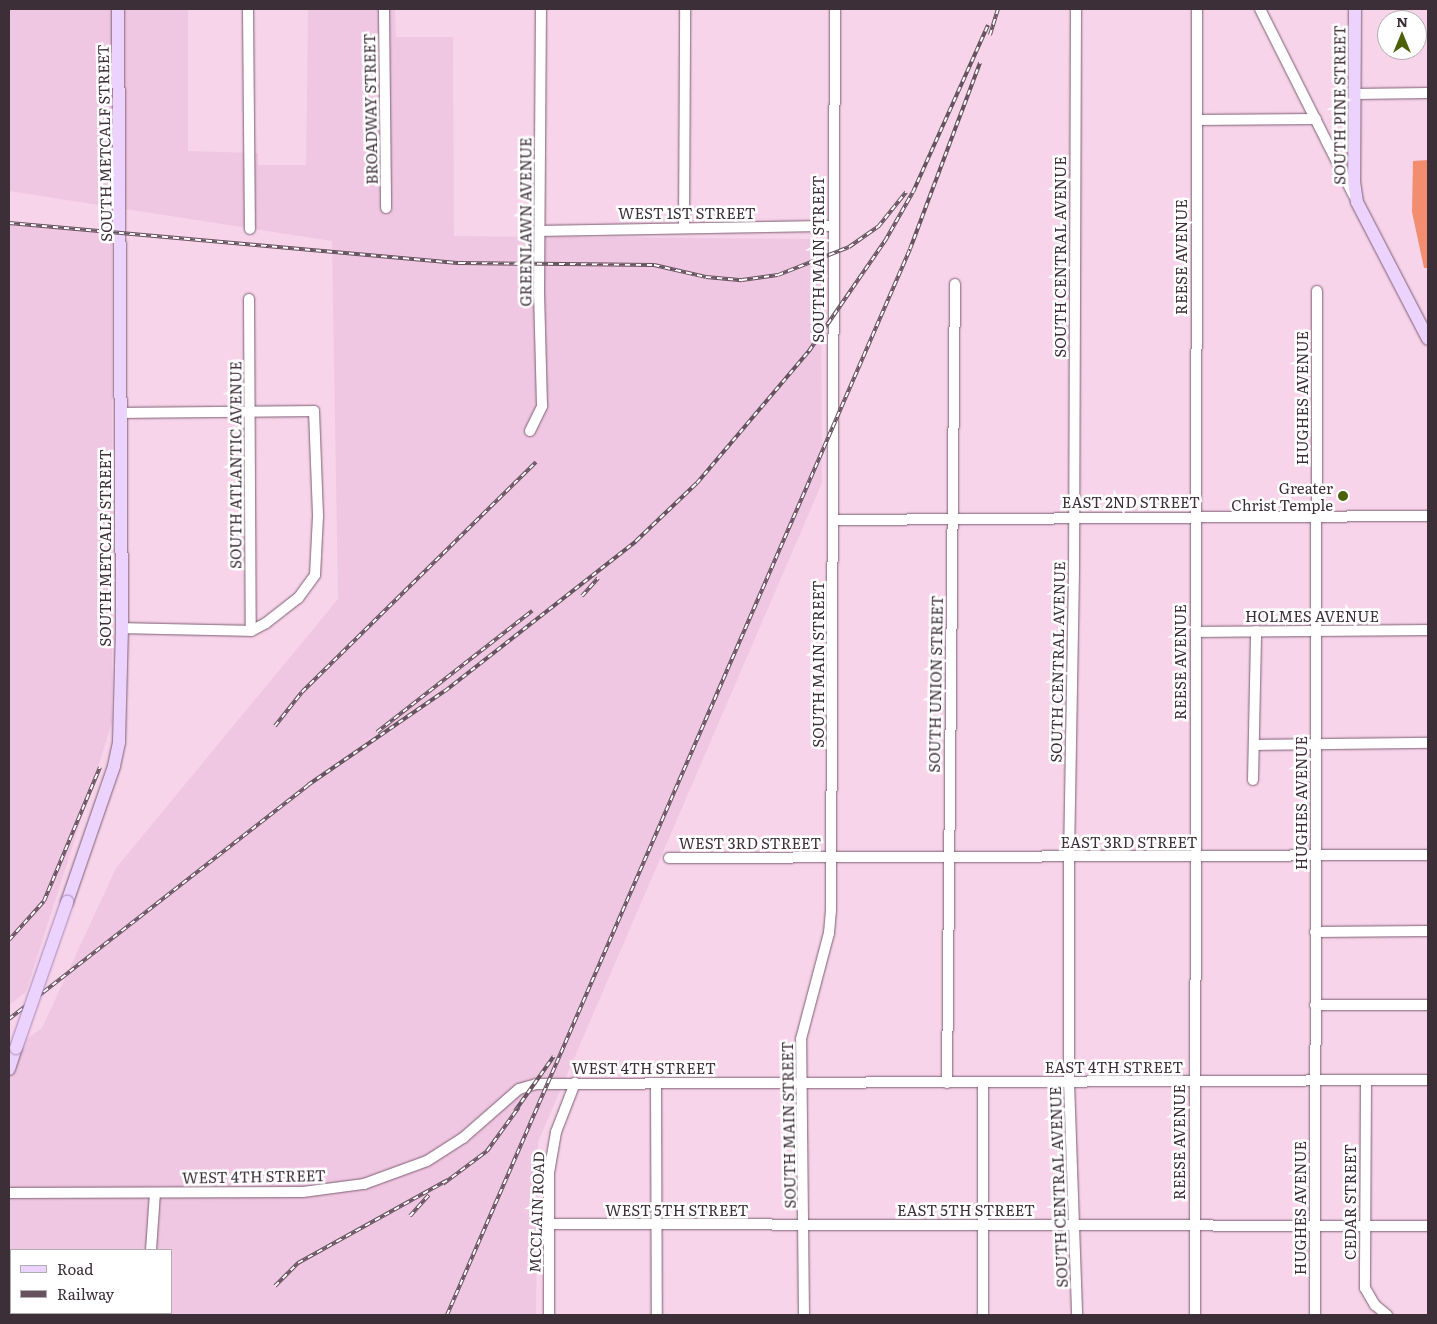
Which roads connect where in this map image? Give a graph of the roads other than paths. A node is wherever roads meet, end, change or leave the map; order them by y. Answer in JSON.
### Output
{"nodes":[{"id":1,"x":118,"y":9,"type":"edge"},
{"id":2,"x":248,"y":9,"type":"edge"},
{"id":3,"x":384,"y":9,"type":"edge"},
{"id":4,"x":541,"y":9,"type":"edge"},
{"id":5,"x":685,"y":9,"type":"edge"},
{"id":6,"x":835,"y":9,"type":"edge"},
{"id":7,"x":1076,"y":9,"type":"edge"},
{"id":8,"x":1197,"y":9,"type":"edge"},
{"id":9,"x":1260,"y":9,"type":"edge"},
{"id":10,"x":1356,"y":9,"type":"edge"},
{"id":11,"x":1428,"y":93,"type":"edge"},
{"id":12,"x":1354,"y":94,"type":"junction"},
{"id":13,"x":1316,"y":119,"type":"junction"},
{"id":14,"x":1197,"y":120,"type":"junction"},
{"id":15,"x":1357,"y":202,"type":"junction"},
{"id":16,"x":386,"y":208,"type":"dead end"},
{"id":17,"x":833,"y":226,"type":"junction"},
{"id":18,"x":684,"y":228,"type":"junction"},
{"id":19,"x":250,"y":229,"type":"dead end"},
{"id":20,"x":541,"y":231,"type":"junction"},
{"id":21,"x":955,"y":284,"type":"dead end"},
{"id":22,"x":1317,"y":291,"type":"dead end"},
{"id":23,"x":249,"y":299,"type":"dead end"},
{"id":24,"x":1428,"y":339,"type":"edge"},
{"id":25,"x":250,"y":412,"type":"junction"},
{"id":26,"x":121,"y":413,"type":"junction"},
{"id":27,"x":530,"y":431,"type":"dead end"},
{"id":28,"x":1317,"y":516,"type":"junction"},
{"id":29,"x":1428,"y":516,"type":"edge"},
{"id":30,"x":1196,"y":517,"type":"junction"},
{"id":31,"x":953,"y":518,"type":"junction"},
{"id":32,"x":1074,"y":518,"type":"junction"},
{"id":33,"x":834,"y":520,"type":"junction"},
{"id":34,"x":122,"y":628,"type":"junction"},
{"id":35,"x":1315,"y":630,"type":"junction"},
{"id":36,"x":1428,"y":630,"type":"edge"},
{"id":37,"x":251,"y":631,"type":"junction"},
{"id":38,"x":1256,"y":631,"type":"junction"},
{"id":39,"x":1196,"y":632,"type":"junction"},
{"id":40,"x":1315,"y":744,"type":"junction"},
{"id":41,"x":1428,"y":744,"type":"edge"},
{"id":42,"x":1254,"y":745,"type":"junction"},
{"id":43,"x":1253,"y":780,"type":"dead end"},
{"id":44,"x":1428,"y":855,"type":"edge"},
{"id":45,"x":1195,"y":856,"type":"junction"},
{"id":46,"x":1316,"y":856,"type":"junction"},
{"id":47,"x":1069,"y":857,"type":"junction"},
{"id":48,"x":668,"y":858,"type":"dead end"},
{"id":49,"x":831,"y":858,"type":"junction"},
{"id":50,"x":948,"y":858,"type":"junction"},
{"id":51,"x":1428,"y":931,"type":"edge"},
{"id":52,"x":1315,"y":932,"type":"junction"},
{"id":53,"x":1315,"y":1005,"type":"junction"},
{"id":54,"x":1428,"y":1005,"type":"edge"},
{"id":55,"x":9,"y":1069,"type":"edge"},
{"id":56,"x":1315,"y":1080,"type":"junction"},
{"id":57,"x":1366,"y":1080,"type":"junction"},
{"id":58,"x":1428,"y":1080,"type":"edge"},
{"id":59,"x":1194,"y":1081,"type":"junction"},
{"id":60,"x":1069,"y":1082,"type":"junction"},
{"id":61,"x":575,"y":1083,"type":"junction"},
{"id":62,"x":948,"y":1083,"type":"junction"},
{"id":63,"x":983,"y":1083,"type":"junction"},
{"id":64,"x":656,"y":1084,"type":"junction"},
{"id":65,"x":800,"y":1084,"type":"junction"},
{"id":66,"x":9,"y":1193,"type":"edge"},
{"id":67,"x":155,"y":1193,"type":"junction"},
{"id":68,"x":549,"y":1224,"type":"junction"},
{"id":69,"x":804,"y":1224,"type":"junction"},
{"id":70,"x":656,"y":1225,"type":"junction"},
{"id":71,"x":983,"y":1225,"type":"junction"},
{"id":72,"x":1076,"y":1225,"type":"junction"},
{"id":73,"x":1195,"y":1225,"type":"junction"},
{"id":74,"x":1315,"y":1225,"type":"junction"},
{"id":75,"x":1365,"y":1225,"type":"junction"},
{"id":76,"x":1428,"y":1226,"type":"edge"},
{"id":77,"x":151,"y":1249,"type":"edge"},
{"id":78,"x":549,"y":1315,"type":"edge"},
{"id":79,"x":657,"y":1315,"type":"edge"},
{"id":80,"x":804,"y":1315,"type":"edge"},
{"id":81,"x":983,"y":1315,"type":"edge"},
{"id":82,"x":1077,"y":1315,"type":"edge"},
{"id":83,"x":1195,"y":1315,"type":"edge"},
{"id":84,"x":1315,"y":1315,"type":"edge"},
{"id":85,"x":1387,"y":1315,"type":"edge"}],
"edges":[{"from":1,"to":26,"type":"main road","name":"SOUTH METCALF STREET"},
{"from":2,"to":19,"type":"street"},
{"from":3,"to":16,"type":"street","name":"BROADWAY STREET"},
{"from":4,"to":20,"type":"street","name":"GREENLAWN AVENUE"},
{"from":5,"to":18,"type":"street"},
{"from":6,"to":17,"type":"street","name":"SOUTH MAIN STREET"},
{"from":7,"to":32,"type":"street","name":"SOUTH CENTRAL AVENUE"},
{"from":8,"to":14,"type":"street","name":"REESE AVENUE"},
{"from":9,"to":13,"type":"street"},
{"from":10,"to":12,"type":"main road","name":"SOUTH PINE STREET"},
{"from":11,"to":12,"type":"street"},
{"from":12,"to":15,"type":"main road","name":"SOUTH PINE STREET"},
{"from":13,"to":14,"type":"street"},
{"from":13,"to":15,"type":"street"},
{"from":14,"to":30,"type":"street","name":"REESE AVENUE"},
{"from":15,"to":24,"type":"main road"},
{"from":17,"to":18,"type":"street","name":"WEST 1ST STREET"},
{"from":17,"to":33,"type":"street","name":"SOUTH MAIN STREET"},
{"from":18,"to":20,"type":"street","name":"WEST 1ST STREET"},
{"from":20,"to":27,"type":"street","name":"GREENLAWN AVENUE"},
{"from":21,"to":31,"type":"street","name":"SOUTH UNION STREET"},
{"from":22,"to":28,"type":"street","name":"HUGHES AVENUE"},
{"from":23,"to":25,"type":"street","name":"SOUTH ATLANTIC AVENUE"},
{"from":25,"to":26,"type":"street"},
{"from":25,"to":37,"type":"street","name":"SOUTH ATLANTIC AVENUE"},
{"from":25,"to":37,"type":"street"},
{"from":26,"to":34,"type":"main road","name":"SOUTH METCALF STREET"},
{"from":28,"to":29,"type":"street","name":"EAST 2ND STREET"},
{"from":28,"to":30,"type":"street","name":"EAST 2ND STREET"},
{"from":28,"to":35,"type":"street","name":"HUGHES AVENUE"},
{"from":30,"to":32,"type":"street","name":"EAST 2ND STREET"},
{"from":30,"to":39,"type":"street","name":"REESE AVENUE"},
{"from":31,"to":32,"type":"street","name":"EAST 2ND STREET"},
{"from":31,"to":33,"type":"street","name":"EAST 2ND STREET"},
{"from":31,"to":50,"type":"street","name":"SOUTH UNION STREET"},
{"from":32,"to":47,"type":"street","name":"SOUTH CENTRAL AVENUE"},
{"from":33,"to":49,"type":"street","name":"SOUTH MAIN STREET"},
{"from":34,"to":37,"type":"street"},
{"from":34,"to":55,"type":"main road","name":"SOUTH METCALF STREET","bridge":true},
{"from":35,"to":36,"type":"street","name":"HOLMES AVENUE"},
{"from":35,"to":38,"type":"street","name":"HOLMES AVENUE"},
{"from":35,"to":40,"type":"street","name":"HUGHES AVENUE"},
{"from":38,"to":39,"type":"street","name":"HOLMES AVENUE"},
{"from":38,"to":42,"type":"street"},
{"from":39,"to":45,"type":"street","name":"REESE AVENUE"},
{"from":40,"to":41,"type":"street"},
{"from":40,"to":42,"type":"street"},
{"from":40,"to":46,"type":"street","name":"HUGHES AVENUE"},
{"from":42,"to":43,"type":"street"},
{"from":44,"to":46,"type":"street","name":"EAST 3RD STREET"},
{"from":45,"to":46,"type":"street","name":"EAST 3RD STREET"},
{"from":45,"to":47,"type":"street","name":"EAST 3RD STREET"},
{"from":45,"to":59,"type":"street","name":"REESE AVENUE"},
{"from":46,"to":52,"type":"street","name":"HUGHES AVENUE"},
{"from":47,"to":50,"type":"street","name":"EAST 3RD STREET"},
{"from":47,"to":60,"type":"street","name":"SOUTH CENTRAL AVENUE"},
{"from":48,"to":49,"type":"street","name":"WEST 3RD STREET"},
{"from":49,"to":50,"type":"street","name":"EAST 3RD STREET"},
{"from":49,"to":65,"type":"street","name":"SOUTH MAIN STREET"},
{"from":50,"to":62,"type":"street","name":"SOUTH UNION STREET"},
{"from":51,"to":52,"type":"street"},
{"from":52,"to":53,"type":"street","name":"HUGHES AVENUE"},
{"from":53,"to":54,"type":"street"},
{"from":53,"to":56,"type":"street","name":"HUGHES AVENUE"},
{"from":56,"to":57,"type":"street","name":"EAST 4TH STREET"},
{"from":56,"to":59,"type":"street","name":"EAST 4TH STREET"},
{"from":56,"to":74,"type":"street","name":"HUGHES AVENUE"},
{"from":57,"to":58,"type":"street","name":"EAST 4TH STREET"},
{"from":57,"to":75,"type":"street","name":"CEDAR STREET"},
{"from":59,"to":60,"type":"street","name":"EAST 4TH STREET"},
{"from":59,"to":73,"type":"street","name":"REESE AVENUE"},
{"from":60,"to":63,"type":"street","name":"EAST 4TH STREET"},
{"from":60,"to":72,"type":"street","name":"SOUTH CENTRAL AVENUE"},
{"from":61,"to":64,"type":"street","name":"WEST 4TH STREET"},
{"from":61,"to":67,"type":"street","name":"WEST 4TH STREET"},
{"from":61,"to":68,"type":"street","name":"MCCLAIN ROAD"},
{"from":62,"to":63,"type":"street","name":"EAST 4TH STREET"},
{"from":62,"to":65,"type":"street","name":"EAST 4TH STREET"},
{"from":63,"to":71,"type":"street"},
{"from":64,"to":65,"type":"street","name":"WEST 4TH STREET"},
{"from":64,"to":70,"type":"street"},
{"from":65,"to":69,"type":"street","name":"SOUTH MAIN STREET"},
{"from":66,"to":67,"type":"street","name":"WEST 4TH STREET"},
{"from":67,"to":77,"type":"street"},
{"from":68,"to":70,"type":"street","name":"WEST 5TH STREET"},
{"from":68,"to":78,"type":"street","name":"MCCLAIN ROAD"},
{"from":69,"to":70,"type":"street","name":"WEST 5TH STREET"},
{"from":69,"to":71,"type":"street","name":"EAST 5TH STREET"},
{"from":69,"to":80,"type":"street","name":"SOUTH MAIN STREET"},
{"from":70,"to":79,"type":"street"},
{"from":71,"to":72,"type":"street","name":"EAST 5TH STREET"},
{"from":71,"to":81,"type":"street"},
{"from":72,"to":73,"type":"street","name":"EAST 5TH STREET"},
{"from":72,"to":82,"type":"street","name":"SOUTH CENTRAL AVENUE"},
{"from":73,"to":74,"type":"street","name":"EAST 5TH STREET"},
{"from":73,"to":83,"type":"street","name":"REESE AVENUE"},
{"from":74,"to":75,"type":"street","name":"EAST 5TH STREET"},
{"from":74,"to":84,"type":"street","name":"HUGHES AVENUE"},
{"from":75,"to":76,"type":"street","name":"EAST 5TH STREET"},
{"from":75,"to":85,"type":"street","name":"CEDAR STREET"}]}
